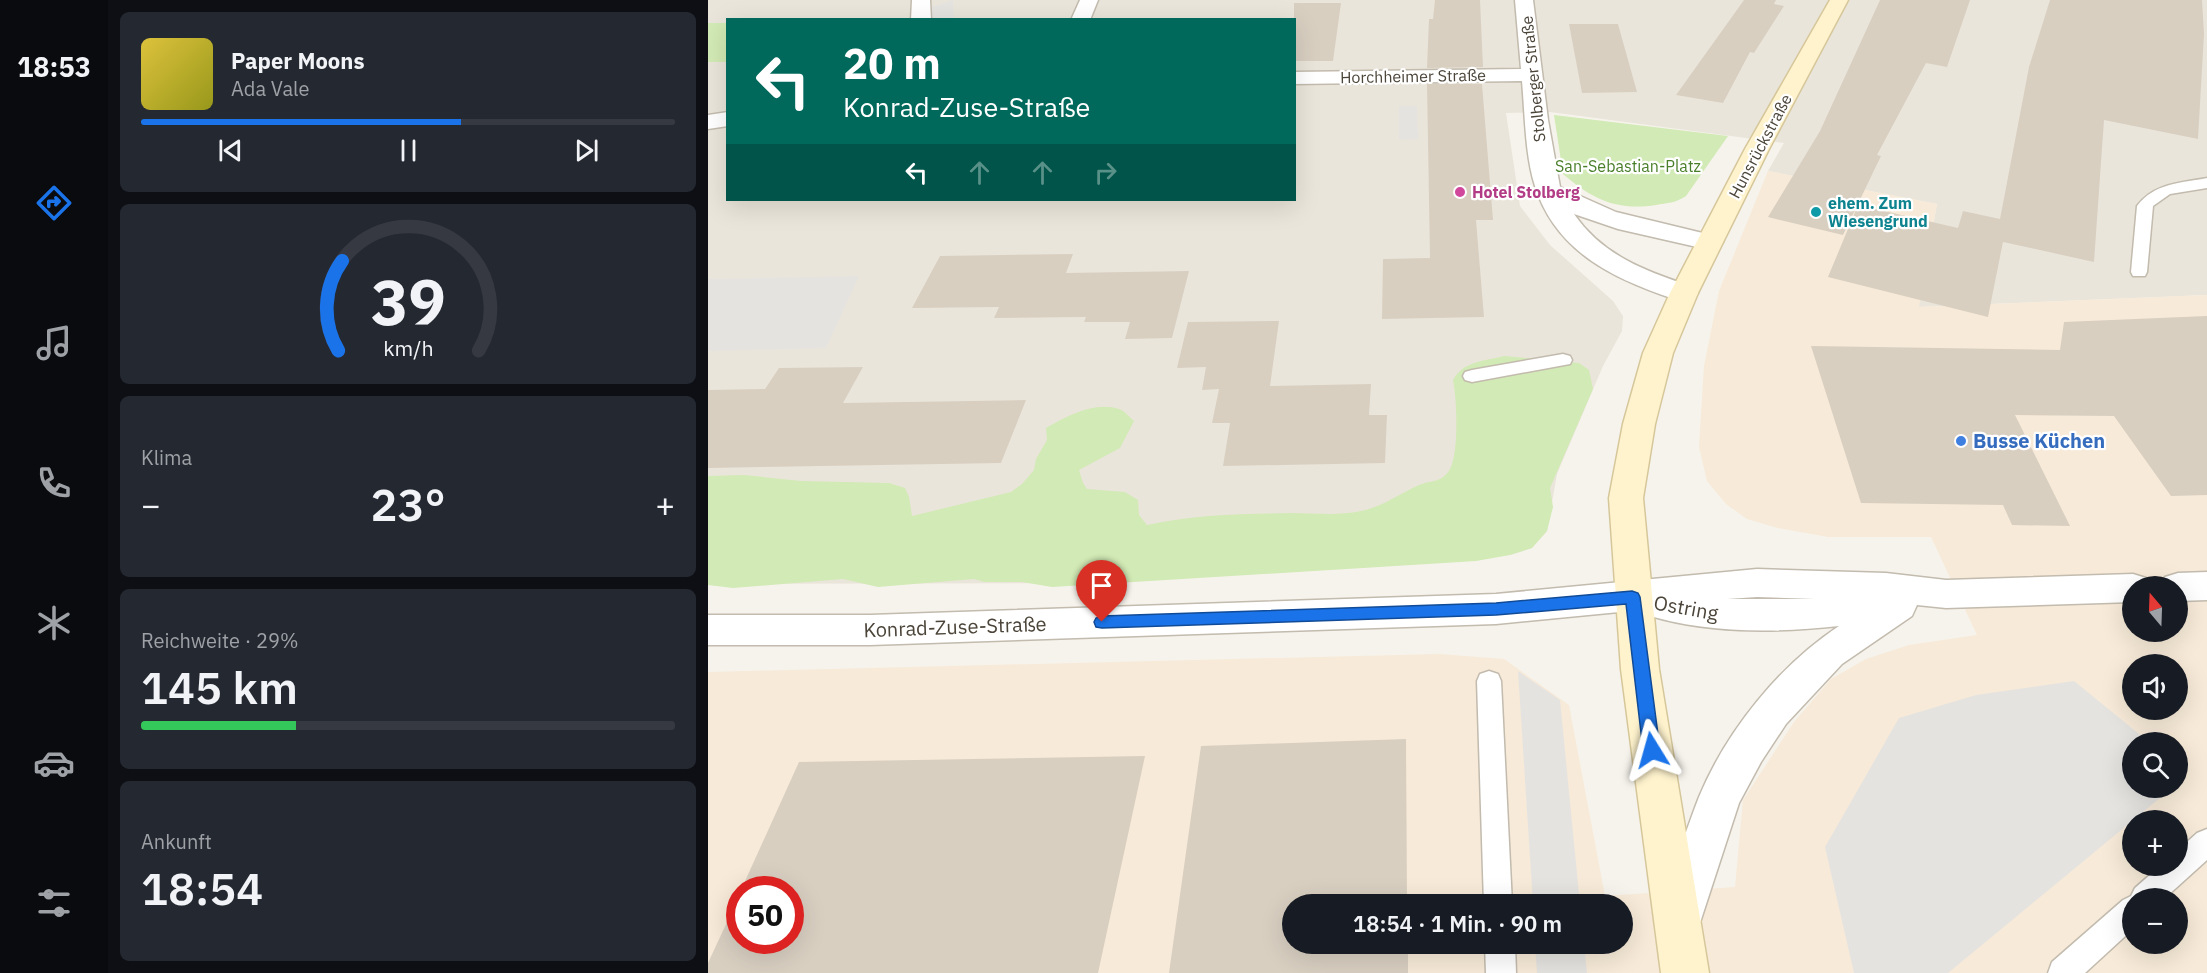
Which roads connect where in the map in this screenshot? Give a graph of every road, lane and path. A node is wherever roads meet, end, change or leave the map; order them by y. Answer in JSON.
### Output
{"nodes":[{"id":1,"x":921,"y":0,"type":"edge"},
{"id":2,"x":1089,"y":0,"type":"edge"},
{"id":3,"x":1524,"y":0,"type":"edge"},
{"id":4,"x":1839,"y":0,"type":"edge"},
{"id":5,"x":921,"y":18,"type":"edge"},
{"id":6,"x":1081,"y":18,"type":"edge"},
{"id":7,"x":1531,"y":75,"type":"junction"},
{"id":8,"x":1296,"y":78,"type":"edge"},
{"id":9,"x":726,"y":119,"type":"edge"},
{"id":10,"x":708,"y":122,"type":"edge"},
{"id":11,"x":2207,"y":183,"type":"edge"},
{"id":12,"x":1550,"y":192,"type":"junction"},
{"id":13,"x":1710,"y":242,"type":"junction"},
{"id":14,"x":2139,"y":272,"type":"dead end"},
{"id":15,"x":1684,"y":293,"type":"junction"},
{"id":16,"x":1563,"y":360,"type":"dead end"},
{"id":17,"x":1472,"y":376,"type":"dead end"},
{"id":18,"x":2207,"y":586,"type":"edge"},
{"id":19,"x":2188,"y":587,"type":"edge"},
{"id":20,"x":2122,"y":588,"type":"edge"},
{"id":21,"x":1946,"y":594,"type":"junction"},
{"id":22,"x":1632,"y":597,"type":"junction"},
{"id":23,"x":1899,"y":606,"type":"junction"},
{"id":24,"x":708,"y":630,"type":"edge"},
{"id":25,"x":1489,"y":681,"type":"dead end"},
{"id":26,"x":2207,"y":842,"type":"edge"},
{"id":27,"x":2156,"y":888,"type":"edge"},
{"id":28,"x":1498,"y":894,"type":"edge"},
{"id":29,"x":2122,"y":920,"type":"edge"},
{"id":30,"x":1677,"y":927,"type":"junction"},
{"id":31,"x":1500,"y":954,"type":"edge"},
{"id":32,"x":1501,"y":973,"type":"edge"},
{"id":33,"x":1684,"y":973,"type":"edge"},
{"id":34,"x":2063,"y":973,"type":"edge"}],
"edges":[{"from":1,"to":5,"type":"street"},
{"from":2,"to":6,"type":"street"},
{"from":3,"to":7,"type":"street","name":"Stolberger Straße"},
{"from":4,"to":13,"type":"main road","name":"Hunsrückstraße"},
{"from":7,"to":8,"type":"street","name":"Horchheimer Straße"},
{"from":7,"to":12,"type":"street","name":"Stolberger Straße"},
{"from":9,"to":10,"type":"street"},
{"from":11,"to":14,"type":"lane"},
{"from":12,"to":13,"type":"street"},
{"from":12,"to":15,"type":"street","name":"Stolberger Straße"},
{"from":13,"to":15,"type":"main road","name":"Hunsrückstraße"},
{"from":15,"to":22,"type":"main road"},
{"from":16,"to":17,"type":"lane"},
{"from":18,"to":19,"type":"street"},
{"from":20,"to":21,"type":"street","name":"Ostring"},
{"from":21,"to":22,"type":"street","name":"Ostring"},
{"from":21,"to":23,"type":"street","name":"Ostring"},
{"from":22,"to":23,"type":"street","name":"Ostring"},
{"from":22,"to":24,"type":"street","name":"Konrad-Zuse-Straße"},
{"from":22,"to":30,"type":"main road"},
{"from":23,"to":30,"type":"street"},
{"from":25,"to":28,"type":"lane"},
{"from":26,"to":27,"type":"lane"},
{"from":29,"to":34,"type":"lane"},
{"from":30,"to":33,"type":"main road"},
{"from":31,"to":32,"type":"lane"}]}
